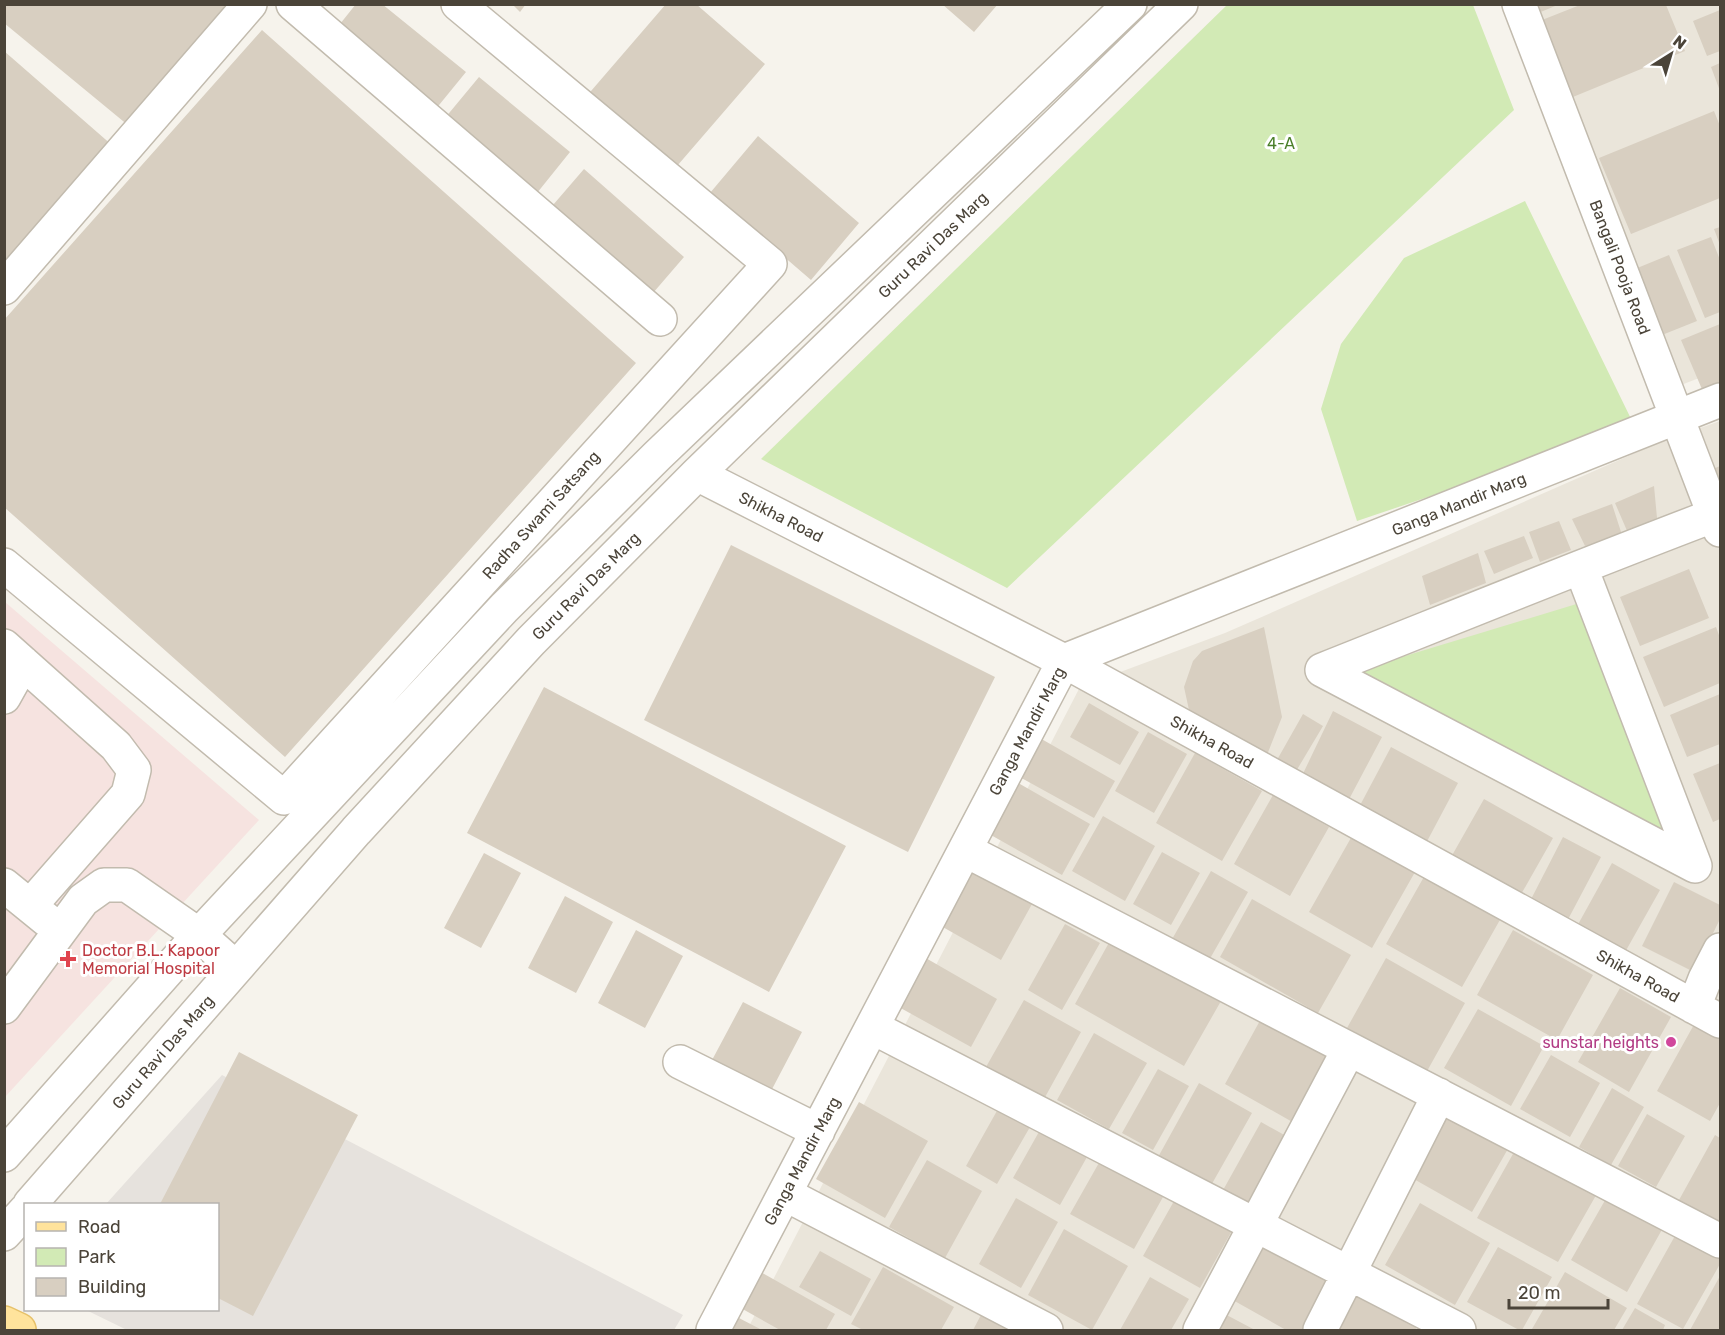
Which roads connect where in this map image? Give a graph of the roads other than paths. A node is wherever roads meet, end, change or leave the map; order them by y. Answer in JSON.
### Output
{"nodes":[{"id":1,"x":250,"y":4,"type":"edge"},
{"id":2,"x":293,"y":4,"type":"edge"},
{"id":3,"x":458,"y":4,"type":"edge"},
{"id":4,"x":1130,"y":4,"type":"edge"},
{"id":5,"x":1181,"y":4,"type":"edge"},
{"id":6,"x":1520,"y":4,"type":"edge"},
{"id":7,"x":4,"y":288,"type":"edge"},
{"id":8,"x":660,"y":319,"type":"dead end"},
{"id":9,"x":1720,"y":399,"type":"edge"},
{"id":10,"x":1677,"y":417,"type":"junction"},
{"id":11,"x":697,"y":474,"type":"junction"},
{"id":12,"x":1718,"y":522,"type":"edge"},
{"id":13,"x":4,"y":565,"type":"edge"},
{"id":14,"x":1581,"y":568,"type":"junction"},
{"id":15,"x":14,"y":654,"type":"edge"},
{"id":16,"x":1064,"y":661,"type":"junction"},
{"id":17,"x":4,"y":697,"type":"edge"},
{"id":18,"x":309,"y":793,"type":"junction"},
{"id":19,"x":356,"y":831,"type":"junction"},
{"id":20,"x":965,"y":850,"type":"junction"},
{"id":21,"x":4,"y":885,"type":"edge"},
{"id":22,"x":30,"y":906,"type":"junction"},
{"id":23,"x":60,"y":932,"type":"junction"},
{"id":24,"x":199,"y":935,"type":"junction"},
{"id":25,"x":1720,"y":950,"type":"edge"},
{"id":26,"x":236,"y":968,"type":"junction"},
{"id":27,"x":4,"y":1007,"type":"edge"},
{"id":28,"x":1707,"y":1014,"type":"edge"},
{"id":29,"x":872,"y":1027,"type":"junction"},
{"id":30,"x":1349,"y":1049,"type":"junction"},
{"id":31,"x":680,"y":1062,"type":"dead end"},
{"id":32,"x":1439,"y":1095,"type":"junction"},
{"id":33,"x":818,"y":1131,"type":"junction"},
{"id":34,"x":4,"y":1155,"type":"edge"},
{"id":35,"x":785,"y":1194,"type":"junction"},
{"id":36,"x":31,"y":1203,"type":"edge"},
{"id":37,"x":24,"y":1212,"type":"edge"},
{"id":38,"x":1256,"y":1225,"type":"junction"},
{"id":39,"x":4,"y":1234,"type":"edge"},
{"id":40,"x":1720,"y":1241,"type":"edge"},
{"id":41,"x":1348,"y":1273,"type":"junction"},
{"id":42,"x":4,"y":1323,"type":"edge"},
{"id":43,"x":19,"y":1330,"type":"edge"},
{"id":44,"x":713,"y":1330,"type":"edge"},
{"id":45,"x":1046,"y":1330,"type":"edge"},
{"id":46,"x":1200,"y":1330,"type":"edge"},
{"id":47,"x":1320,"y":1330,"type":"edge"},
{"id":48,"x":1459,"y":1330,"type":"edge"}],
"edges":[{"from":1,"to":7,"type":"street"},
{"from":2,"to":8,"type":"street"},
{"from":3,"to":18,"type":"street","name":"Radha Swami Satsang"},
{"from":4,"to":18,"type":"street"},
{"from":5,"to":11,"type":"street","name":"Guru Ravi Das Marg"},
{"from":6,"to":10,"type":"street","name":"Bangali Pooja Road"},
{"from":9,"to":10,"type":"street","name":"Ganga Mandir Marg"},
{"from":10,"to":12,"type":"street","name":"Bangali Pooja Road"},
{"from":10,"to":16,"type":"street","name":"Ganga Mandir Marg"},
{"from":11,"to":16,"type":"street","name":"Shikha Road"},
{"from":11,"to":19,"type":"street","name":"Guru Ravi Das Marg"},
{"from":12,"to":14,"type":"street"},
{"from":13,"to":18,"type":"street","name":"Radha Swami Satsang"},
{"from":14,"to":14,"type":"street"},
{"from":15,"to":17,"type":"street"},
{"from":15,"to":22,"type":"street"},
{"from":16,"to":20,"type":"street","name":"Ganga Mandir Marg"},
{"from":16,"to":28,"type":"street","name":"Shikha Road"},
{"from":18,"to":19,"type":"street"},
{"from":18,"to":24,"type":"street"},
{"from":19,"to":26,"type":"street","name":"Guru Ravi Das Marg"},
{"from":20,"to":29,"type":"street","name":"Ganga Mandir Marg"},
{"from":20,"to":30,"type":"street"},
{"from":21,"to":22,"type":"street"},
{"from":22,"to":23,"type":"street"},
{"from":23,"to":24,"type":"street"},
{"from":23,"to":27,"type":"street"},
{"from":24,"to":26,"type":"street"},
{"from":24,"to":34,"type":"street"},
{"from":25,"to":28,"type":"street"},
{"from":26,"to":36,"type":"street","name":"Guru Ravi Das Marg"},
{"from":29,"to":33,"type":"street","name":"Ganga Mandir Marg"},
{"from":29,"to":38,"type":"street"},
{"from":30,"to":32,"type":"street"},
{"from":30,"to":38,"type":"street"},
{"from":31,"to":33,"type":"street"},
{"from":32,"to":40,"type":"street"},
{"from":32,"to":41,"type":"street"},
{"from":33,"to":35,"type":"street","name":"Ganga Mandir Marg"},
{"from":35,"to":44,"type":"street","name":"Ganga Mandir Marg"},
{"from":35,"to":45,"type":"street"},
{"from":37,"to":39,"type":"street"},
{"from":38,"to":41,"type":"street"},
{"from":38,"to":46,"type":"street"},
{"from":41,"to":47,"type":"street"},
{"from":41,"to":48,"type":"street"},
{"from":42,"to":43,"type":"main road"}]}
